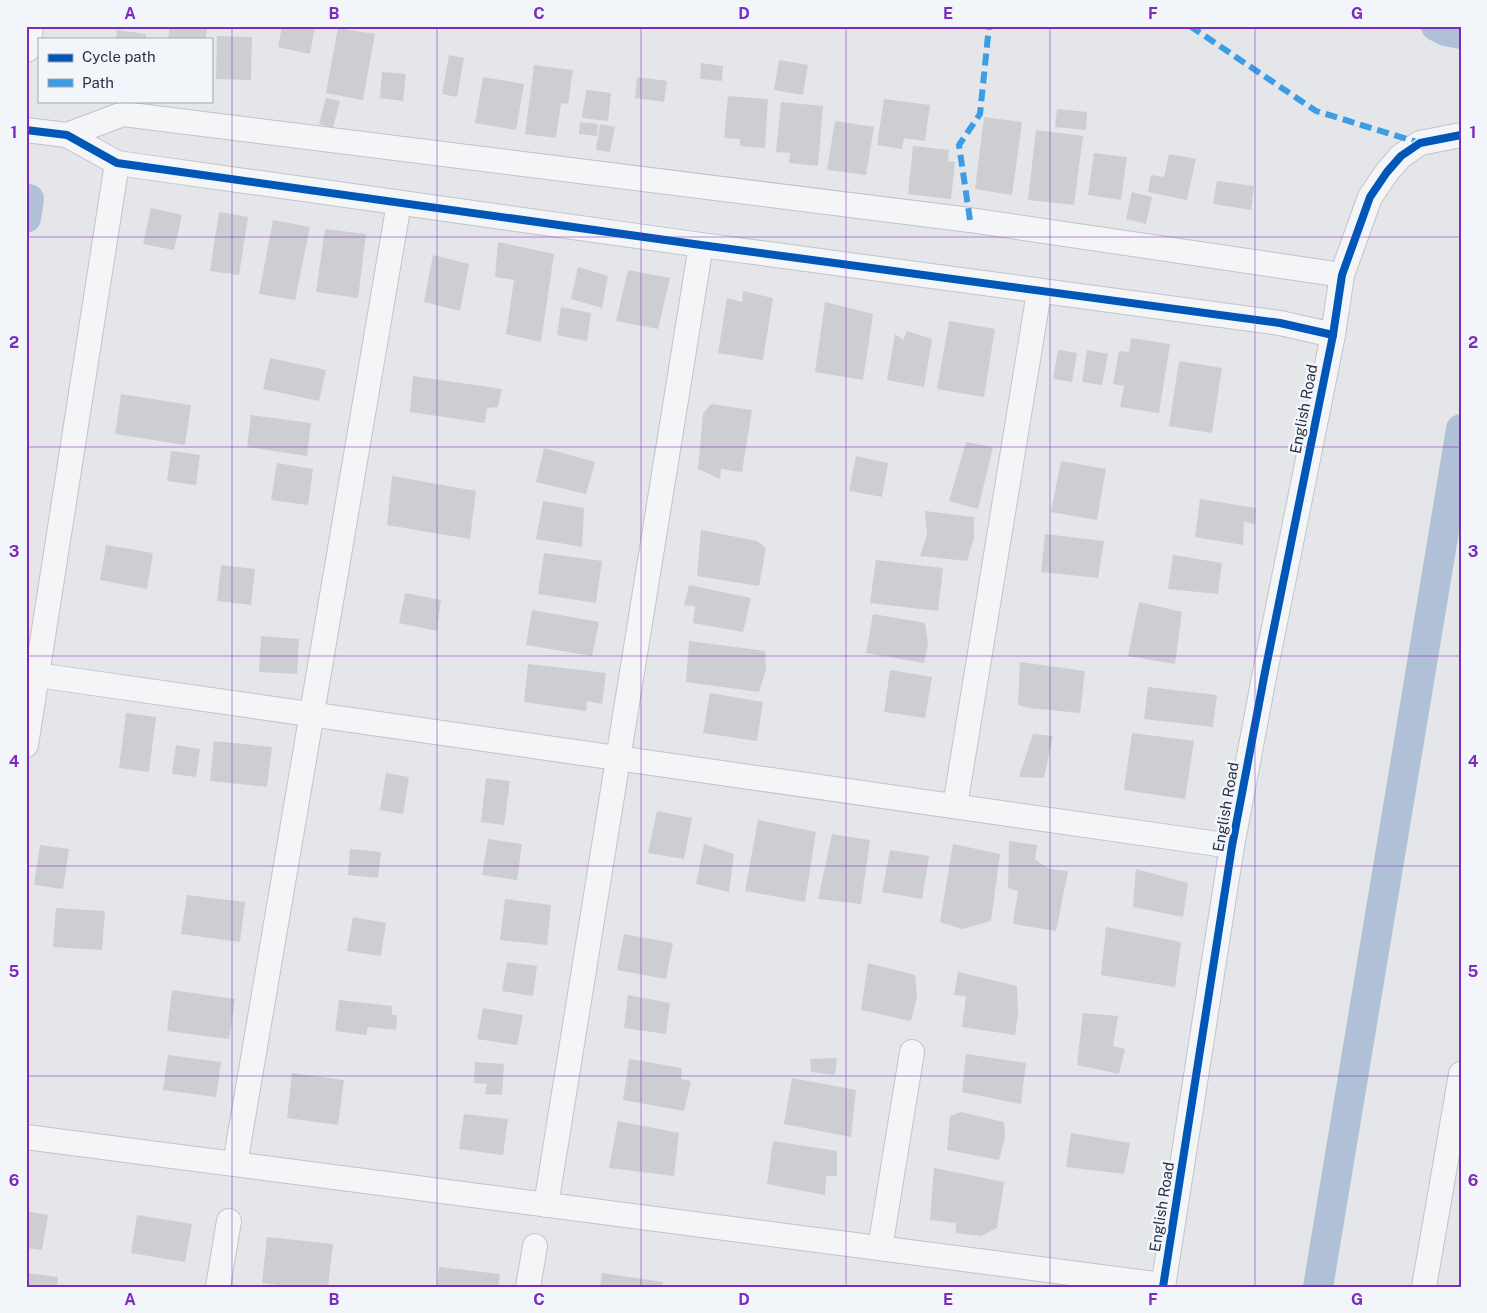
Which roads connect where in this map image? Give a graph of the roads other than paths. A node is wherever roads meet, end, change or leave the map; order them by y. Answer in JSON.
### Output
{"nodes":[{"id":1,"x":29,"y":26,"type":"edge"},
{"id":2,"x":26,"y":48,"type":"edge"},
{"id":3,"x":26,"y":130,"type":"edge"},
{"id":4,"x":67,"y":135,"type":"junction"},
{"id":5,"x":1461,"y":135,"type":"edge"},
{"id":6,"x":117,"y":163,"type":"junction"},
{"id":7,"x":398,"y":203,"type":"junction"},
{"id":8,"x":701,"y":246,"type":"junction"},
{"id":9,"x":1342,"y":275,"type":"junction"},
{"id":10,"x":1039,"y":292,"type":"junction"},
{"id":11,"x":1333,"y":335,"type":"junction"},
{"id":12,"x":37,"y":675,"type":"junction"},
{"id":13,"x":311,"y":714,"type":"junction"},
{"id":14,"x":26,"y":745,"type":"edge"},
{"id":15,"x":618,"y":758,"type":"junction"},
{"id":16,"x":955,"y":806,"type":"junction"},
{"id":17,"x":1232,"y":846,"type":"junction"},
{"id":18,"x":912,"y":1052,"type":"dead end"},
{"id":19,"x":1461,"y":1074,"type":"edge"},
{"id":20,"x":26,"y":1137,"type":"edge"},
{"id":21,"x":236,"y":1164,"type":"junction"},
{"id":22,"x":546,"y":1205,"type":"junction"},
{"id":23,"x":229,"y":1222,"type":"dead end"},
{"id":24,"x":535,"y":1246,"type":"dead end"},
{"id":25,"x":880,"y":1248,"type":"junction"},
{"id":26,"x":1163,"y":1286,"type":"edge"},
{"id":27,"x":218,"y":1287,"type":"edge"},
{"id":28,"x":528,"y":1287,"type":"edge"},
{"id":29,"x":1424,"y":1287,"type":"edge"}],
"edges":[{"from":1,"to":2,"type":"street"},
{"from":3,"to":4,"type":"street"},
{"from":4,"to":6,"type":"street"},
{"from":4,"to":9,"type":"street"},
{"from":5,"to":9,"type":"street","name":"English Road"},
{"from":6,"to":7,"type":"street"},
{"from":6,"to":12,"type":"street"},
{"from":7,"to":8,"type":"street"},
{"from":7,"to":13,"type":"street"},
{"from":8,"to":10,"type":"street"},
{"from":8,"to":15,"type":"street"},
{"from":9,"to":11,"type":"street","name":"English Road"},
{"from":10,"to":11,"type":"street"},
{"from":10,"to":16,"type":"street"},
{"from":11,"to":17,"type":"street","name":"English Road"},
{"from":12,"to":13,"type":"street"},
{"from":12,"to":14,"type":"street"},
{"from":13,"to":15,"type":"street"},
{"from":13,"to":21,"type":"street"},
{"from":15,"to":16,"type":"street"},
{"from":15,"to":22,"type":"street"},
{"from":16,"to":17,"type":"street"},
{"from":17,"to":26,"type":"street","name":"English Road"},
{"from":18,"to":25,"type":"street"},
{"from":19,"to":29,"type":"street"},
{"from":20,"to":21,"type":"street"},
{"from":21,"to":22,"type":"street"},
{"from":22,"to":25,"type":"street"},
{"from":23,"to":27,"type":"street"},
{"from":24,"to":28,"type":"street"},
{"from":25,"to":26,"type":"street"}]}
